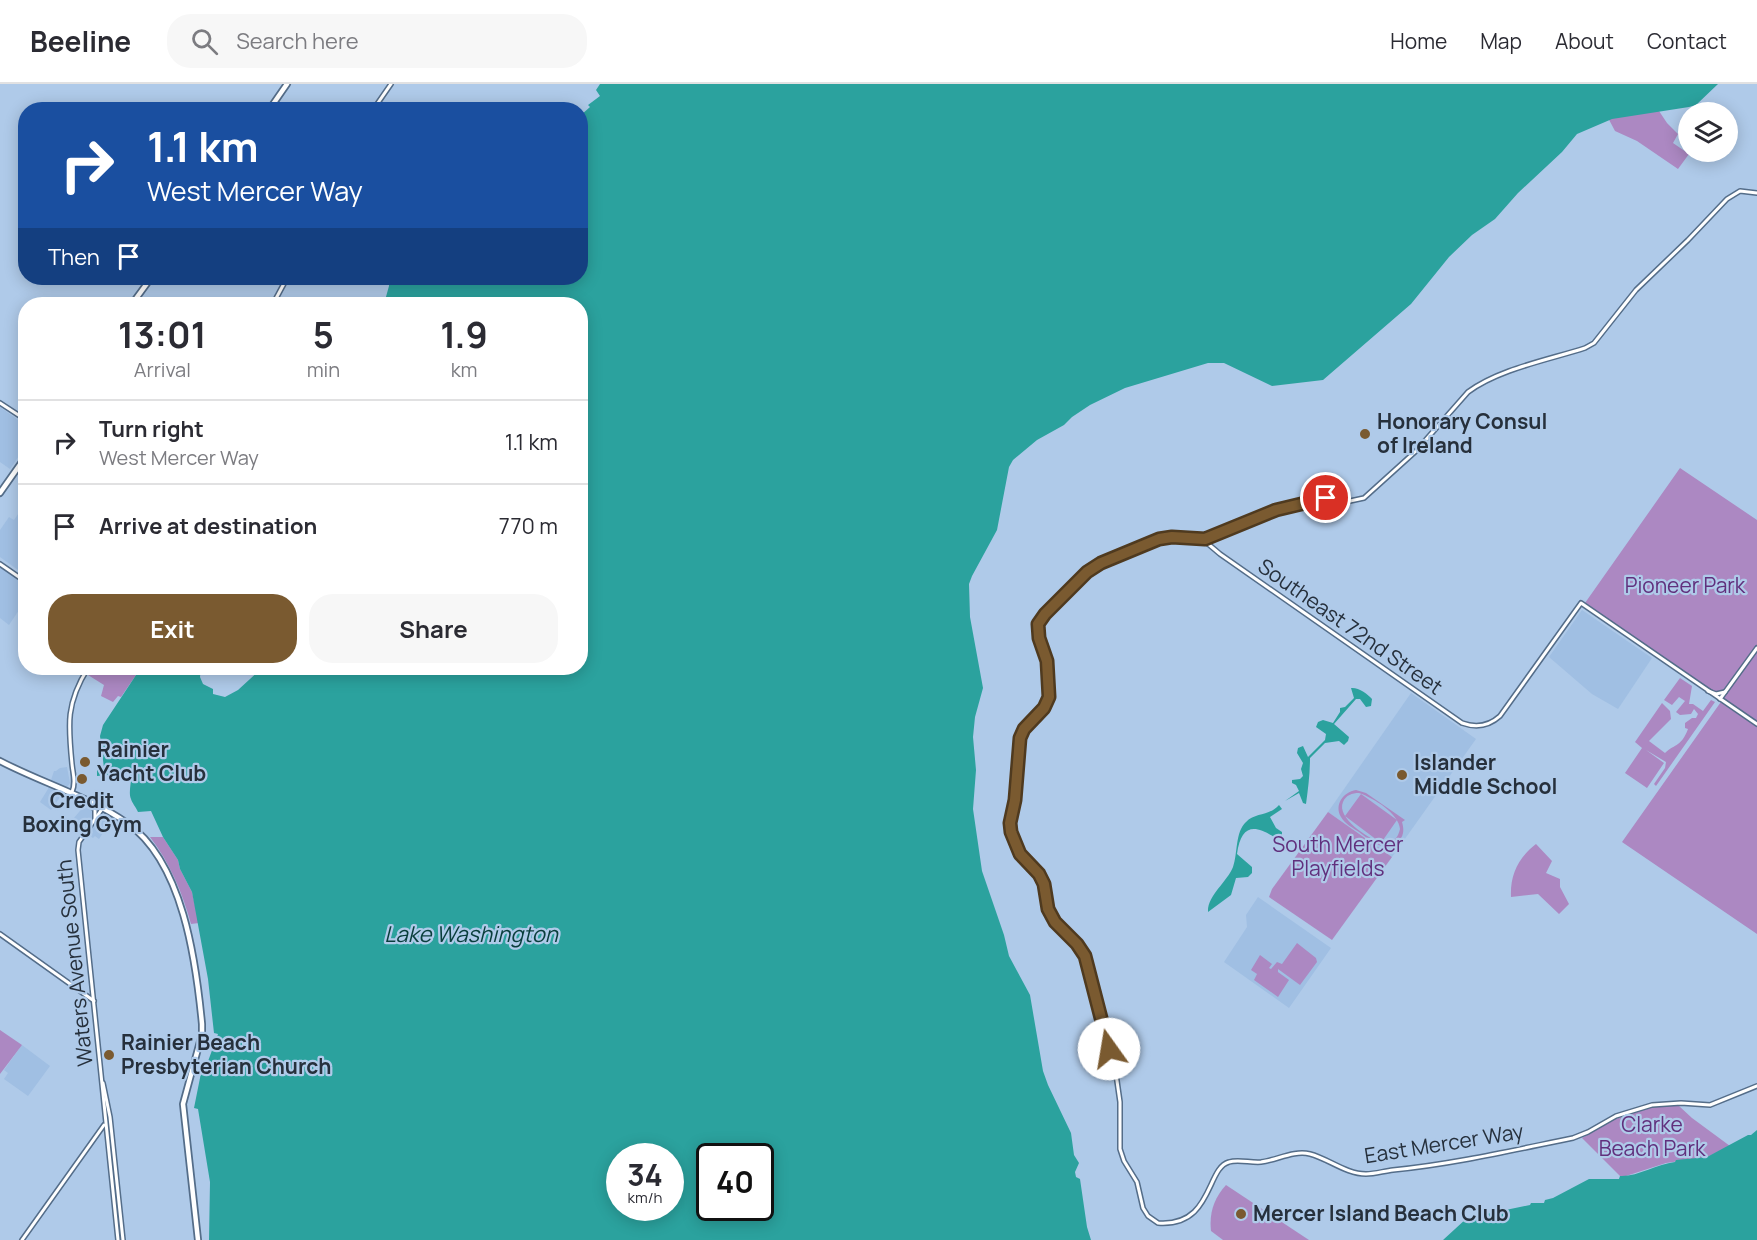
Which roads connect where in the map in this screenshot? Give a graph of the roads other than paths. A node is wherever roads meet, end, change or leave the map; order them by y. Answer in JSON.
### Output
{"nodes":[{"id":1,"x":287,"y":84,"type":"edge"},
{"id":2,"x":391,"y":84,"type":"edge"},
{"id":3,"x":275,"y":102,"type":"edge"},
{"id":4,"x":379,"y":102,"type":"edge"},
{"id":5,"x":1757,"y":193,"type":"edge"},
{"id":6,"x":0,"y":402,"type":"edge"},
{"id":7,"x":18,"y":414,"type":"edge"},
{"id":8,"x":18,"y":467,"type":"edge"},
{"id":9,"x":0,"y":493,"type":"edge"},
{"id":10,"x":1205,"y":539,"type":"junction"},
{"id":11,"x":0,"y":564,"type":"edge"},
{"id":12,"x":18,"y":576,"type":"edge"},
{"id":13,"x":1757,"y":648,"type":"edge"},
{"id":14,"x":84,"y":675,"type":"edge"},
{"id":15,"x":1708,"y":691,"type":"junction"},
{"id":16,"x":1726,"y":691,"type":"junction"},
{"id":17,"x":1720,"y":699,"type":"junction"},
{"id":18,"x":1757,"y":724,"type":"edge"},
{"id":19,"x":0,"y":761,"type":"edge"},
{"id":20,"x":71,"y":794,"type":"junction"},
{"id":21,"x":90,"y":803,"type":"junction"},
{"id":22,"x":102,"y":809,"type":"junction"},
{"id":23,"x":93,"y":823,"type":"junction"},
{"id":24,"x":0,"y":934,"type":"edge"},
{"id":25,"x":94,"y":1001,"type":"junction"},
{"id":26,"x":103,"y":1081,"type":"junction"},
{"id":27,"x":1757,"y":1086,"type":"edge"},
{"id":28,"x":105,"y":1123,"type":"junction"},
{"id":29,"x":120,"y":1234,"type":"junction"},
{"id":30,"x":22,"y":1240,"type":"edge"},
{"id":31,"x":116,"y":1240,"type":"edge"},
{"id":32,"x":123,"y":1240,"type":"edge"},
{"id":33,"x":198,"y":1240,"type":"edge"}],
"edges":[{"from":1,"to":3,"type":"main road"},
{"from":2,"to":4,"type":"street"},
{"from":5,"to":10,"type":"street"},
{"from":6,"to":7,"type":"street"},
{"from":8,"to":9,"type":"main road"},
{"from":10,"to":15,"type":"street","name":"Southeast 72nd Street"},
{"from":10,"to":27,"type":"street","name":"East Mercer Way"},
{"from":11,"to":12,"type":"street"},
{"from":13,"to":16,"type":"street"},
{"from":14,"to":20,"type":"street"},
{"from":15,"to":16,"type":"street"},
{"from":15,"to":17,"type":"street"},
{"from":16,"to":17,"type":"street"},
{"from":17,"to":18,"type":"street"},
{"from":19,"to":20,"type":"main road"},
{"from":20,"to":21,"type":"main road"},
{"from":21,"to":22,"type":"main road"},
{"from":21,"to":23,"type":"street"},
{"from":22,"to":23,"type":"street"},
{"from":22,"to":33,"type":"main road"},
{"from":23,"to":25,"type":"street","name":"Waters Avenue South"},
{"from":24,"to":25,"type":"street"},
{"from":25,"to":26,"type":"street","name":"Waters Avenue South"},
{"from":26,"to":28,"type":"street","name":"Waters Avenue South"},
{"from":26,"to":29,"type":"street","name":"Waters Avenue South"},
{"from":28,"to":29,"type":"street","name":"Waters Avenue South"},
{"from":28,"to":30,"type":"street"},
{"from":29,"to":31,"type":"street","name":"Waters Avenue South"},
{"from":29,"to":32,"type":"street","name":"Waters Avenue South"}]}
